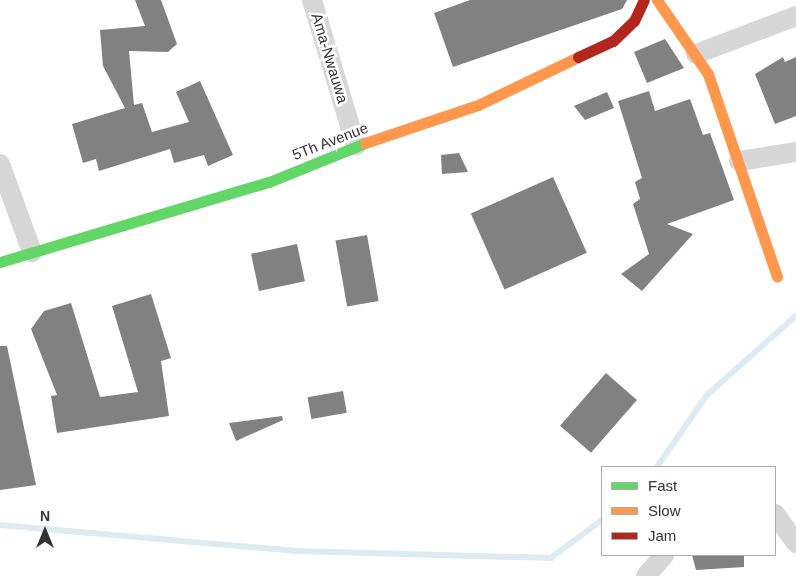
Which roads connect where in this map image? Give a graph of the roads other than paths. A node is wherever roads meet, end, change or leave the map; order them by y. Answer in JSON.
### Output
{"nodes":[{"id":1,"x":312,"y":0,"type":"edge"},
{"id":2,"x":644,"y":0,"type":"edge"},
{"id":3,"x":657,"y":0,"type":"edge"},
{"id":4,"x":796,"y":16,"type":"edge"},
{"id":5,"x":696,"y":54,"type":"junction"},
{"id":6,"x":356,"y":146,"type":"junction"},
{"id":7,"x":796,"y":152,"type":"edge"},
{"id":8,"x":739,"y":161,"type":"junction"},
{"id":9,"x":0,"y":164,"type":"edge"},
{"id":10,"x":32,"y":252,"type":"junction"},
{"id":11,"x":0,"y":262,"type":"edge"},
{"id":12,"x":777,"y":277,"type":"dead end"},
{"id":13,"x":776,"y":515,"type":"edge"},
{"id":14,"x":796,"y":543,"type":"edge"},
{"id":15,"x":663,"y":556,"type":"edge"},
{"id":16,"x":646,"y":576,"type":"edge"}],
"edges":[{"from":1,"to":6,"type":"street","name":"Ama-Nwauwa"},
{"from":2,"to":6,"type":"street","name":"5Th Avenue"},
{"from":3,"to":5,"type":"street"},
{"from":4,"to":5,"type":"street"},
{"from":5,"to":8,"type":"street"},
{"from":6,"to":10,"type":"street","name":"5Th Avenue"},
{"from":7,"to":8,"type":"street"},
{"from":8,"to":12,"type":"street"},
{"from":9,"to":10,"type":"street"},
{"from":10,"to":11,"type":"street","name":"5Th Avenue"},
{"from":13,"to":14,"type":"street"},
{"from":15,"to":16,"type":"street"}]}
